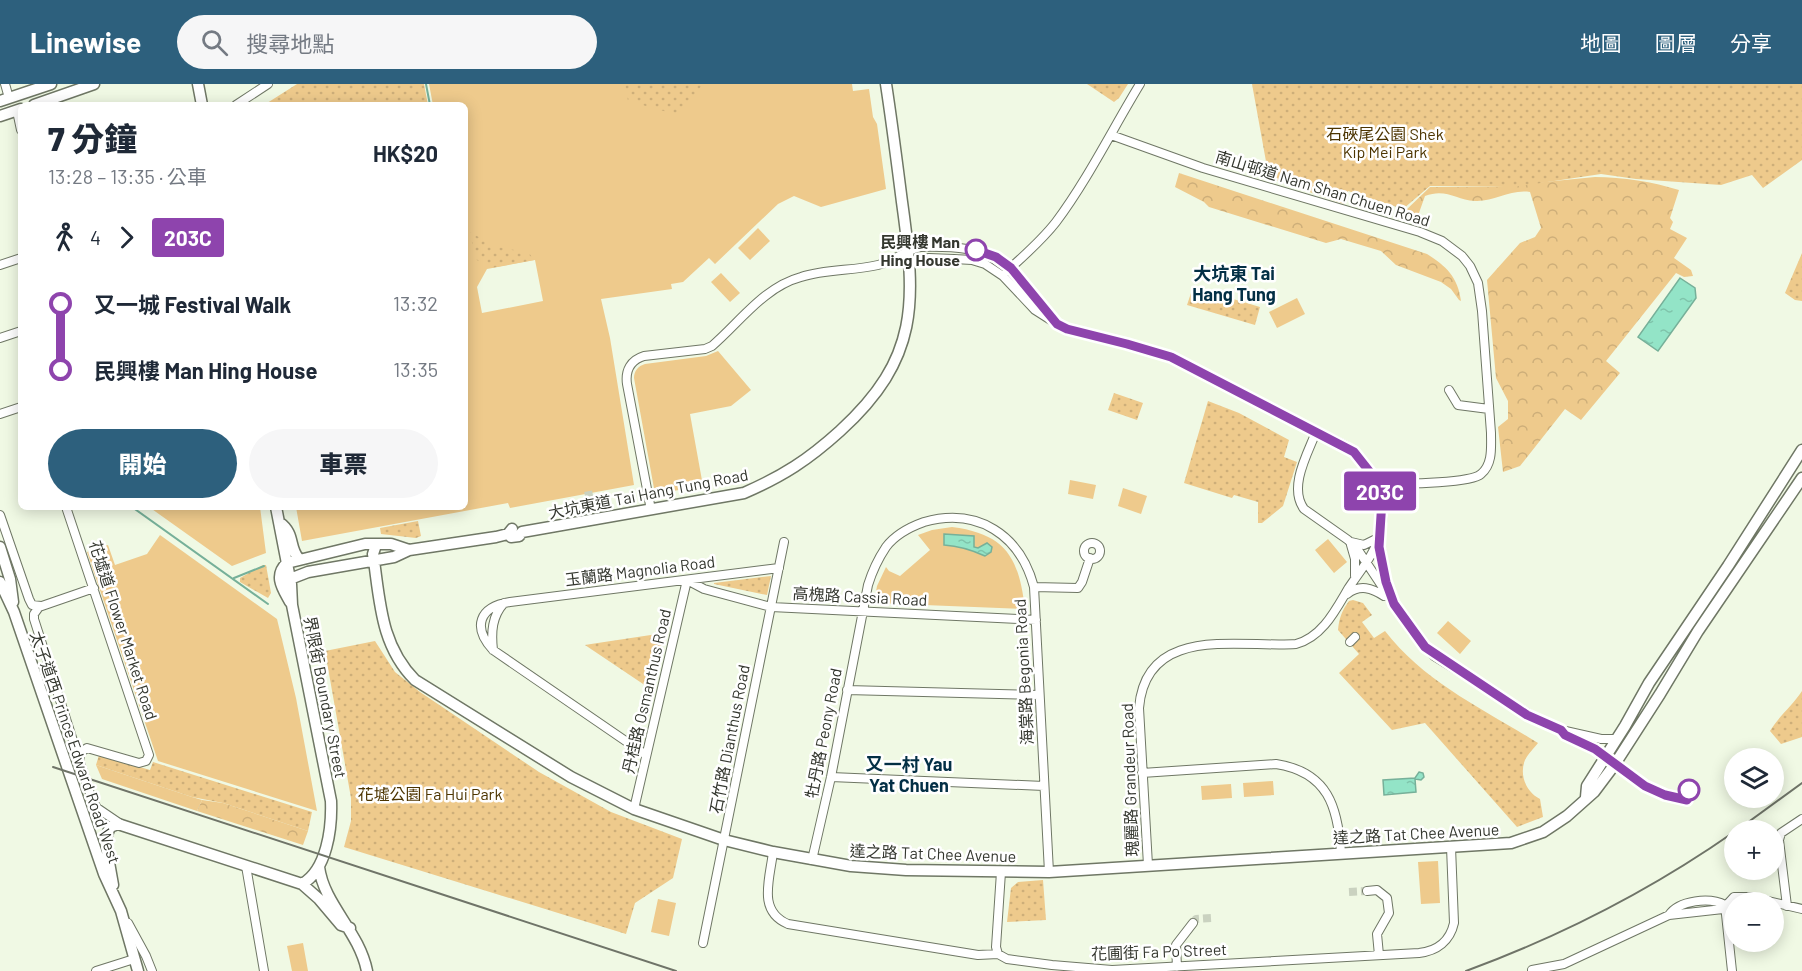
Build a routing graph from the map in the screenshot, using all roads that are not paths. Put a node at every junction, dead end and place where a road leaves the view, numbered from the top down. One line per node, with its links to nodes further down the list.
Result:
1 (4, 84): 10 (street)
2 (51, 84): 10 (main road)
3 (94, 84): 11 (main road)
4 (191, 84): 12 (main road)
5 (198, 84): 13 (main road)
6 (202, 84): 14 (main road)
7 (268, 84): 15 (street)
8 (886, 84): 19 (main road, 大坑東道 Tai Hang Tung Road)
9 (1140, 84): 18 (street)
10 (5, 99)
11 (43, 102)
12 (194, 102)
13 (203, 102)
14 (204, 102)
15 (241, 102)
16 (18, 115): 17 (main road)
17 (0, 116)
18 (1111, 135): 22 (street); 29 (street, 南山邨道 Nam Shan Chuen Road)
19 (909, 256): 22 (street); 23 (street); 39 (main road, 大坑東道 Tai Hang Tung Road); 39 (street)
20 (18, 259): 21 (street)
21 (0, 265)
22 (1011, 268): 23 (street); 24 (street)
23 (1003, 276): 24 (street)
24 (1051, 319): 31 (street)
25 (18, 332): 26 (street)
26 (0, 338)
27 (1449, 390): 29 (street)
28 (18, 408): 30 (street)
29 (1489, 408): 35 (street, 南山邨道 Nam Shan Chuen Road)
30 (0, 414)
31 (1316, 432): 33 (street); 43 (street)
32 (1802, 450): 71 (main road, 達之路 Tat Chee Avenue)
33 (1373, 476): 35 (street); 36 (street)
34 (1802, 478): 75 (main road, 達之路 Tat Chee Avenue)
35 (1392, 483): 36 (street)
36 (1382, 500): 42 (street)
37 (67, 510): 60 (street, 花墟道 Flower Market Road)
38 (277, 510): 41 (main road, 界限街 Boundary Street)
39 (651, 510): 48 (main road, 大坑東道 Tai Hang Tung Road)
40 (0, 515): 64 (street, 太子道西 Prince Edward Road West)
41 (279, 522): 50 (main road); 53 (main road, 界限街 Boundary Street)
42 (1380, 535): 43 (street); 52 (street); 62 (street)
43 (1349, 541): 52 (street); 56 (street)
44 (784, 542): 54 (street, 石竹路 Dianthus Road)
45 (376, 545): 47 (main road, 大坑東道 Tai Hang Tung Road); 48 (main road, 大坑東道 Tai Hang Tung Road); 51 (main road, 達之路 Tat Chee Avenue)
46 (0, 547): 57 (main road, 太子道西 Prince Edward Road West)
47 (344, 550): 50 (main road, 大坑東道 Tai Hang Tung Road); 51 (main road)
48 (409, 550): 51 (main road, 大坑東道 Tai Hang Tung Road)
49 (1089, 558): 59 (street)
50 (299, 559): 53 (main road, 大坑東道 Tai Hang Tung Road)
51 (374, 561): 55 (main road, 大坑東道 Tai Hang Tung Road); 80 (main road, 達之路 Tat Chee Avenue)
52 (1366, 562): 56 (street, 瑰麗路 Grandeur Road); 62 (street)
53 (286, 563): 55 (main road, 界限街 Boundary Street); 63 (main road, 界限街 Boundary Street)
54 (779, 568): 58 (street, 玉蘭路 Magnolia Road); 65 (street, 石竹路 Dianthus Road)
55 (290, 579): 63 (main road, 界限街 Boundary Street)
56 (1355, 579): 61 (street, 瑰麗路 Grandeur Road)
57 (5, 580): 95 (main road, 太子道西 Prince Edward Road West)
58 (687, 580): 65 (street, 高槐路 Cassia Road); 72 (street, 丹桂路 Osmanthus Road); 72 (street, 玉蘭路 Magnolia Road)
59 (1034, 587): 66 (street, 海棠路 Begonia Road); 67 (street, 海棠路 Begonia Road)
60 (94, 588): 64 (street); 74 (street, 花墟道 Flower Market Road)
61 (1345, 596): 62 (street); 76 (street, 瑰麗路 Grandeur Road)
62 (1394, 604): 70 (street)
63 (292, 605): 90 (main road, 界限街 Boundary Street)
64 (42, 606): 74 (street, 太子道西 Prince Edward Road West)
65 (771, 607): 66 (street, 高槐路 Cassia Road); 83 (street, 石竹路 Dianthus Road)
66 (863, 612): 67 (street, 高槐路 Cassia Road); 68 (street, 牡丹路 Peony Road)
67 (1036, 620): 69 (street, 海棠路 Begonia Road)
68 (847, 690): 69 (street); 77 (street, 牡丹路 Peony Road)
69 (1039, 695): 78 (street, 海棠路 Begonia Road)
70 (1561, 730): 71 (street); 73 (street)
71 (1616, 739): 73 (main road, 達之路 Tat Chee Avenue)
72 (646, 755): 80 (street, 丹桂路 Osmanthus Road)
73 (1605, 756): 75 (street); 79 (main road, 達之路 Tat Chee Avenue)
74 (79, 760): 82 (street, 太子道西 Prince Edward Road West)
75 (1615, 764): 79 (main road, 達之路 Tat Chee Avenue)
76 (1143, 773): 86 (street); 89 (street, 瑰麗路 Grandeur Road)
77 (831, 777): 78 (street); 87 (street, 牡丹路 Peony Road)
78 (1044, 786): 92 (street, 海棠路 Begonia Road)
79 (1586, 797): 84 (main road, 達之路 Tat Chee Avenue)
80 (634, 809): 83 (main road, 達之路 Tat Chee Avenue)
81 (1802, 819): 98 (street)
82 (122, 825): 88 (main road); 95 (main road, 太子道西 Prince Edward Road West)
83 (724, 840): 85 (main road, 達之路 Tat Chee Avenue); 103 (street, 石竹路 Dianthus Road)
84 (1451, 847): 86 (main road, 達之路 Tat Chee Avenue); 106 (street, 花圃街 Fa Po Street)
85 (773, 852): 87 (main road, 達之路 Tat Chee Avenue); 105 (street, 花圃街 Fa Po Street)
86 (1341, 853): 89 (main road, 達之路 Tat Chee Avenue)
87 (812, 860): 91 (main road, 達之路 Tat Chee Avenue)
88 (246, 866): 93 (main road); 113 (street)
89 (1148, 866): 92 (main road, 達之路 Tat Chee Avenue)
90 (320, 867): 93 (main road); 102 (main road)
91 (1001, 872): 92 (main road, 達之路 Tat Chee Avenue); 105 (street)
92 (1049, 872)
93 (302, 884): 102 (main road)
94 (1367, 891): 106 (street)
95 (115, 894): 100 (main road, 太子道西 Prince Edward Road West)
96 (1784, 905): 98 (street)
97 (1724, 906): 109 (street)
98 (1787, 906): 99 (street)
99 (1802, 909)
100 (121, 910): 107 (main road, 太子道西 Prince Edward Road West); 112 (street, 太子道西 Prince Edward Road West)
101 (1193, 923): 108 (street)
102 (350, 928): 114 (main road)
103 (703, 943)
104 (1730, 952): 116 (street)
105 (998, 954): 108 (street, 花圃街 Fa Po Street)
106 (1379, 955): 108 (street, 花圃街 Fa Po Street)
107 (134, 959): 110 (street); 111 (main road, 太子道西 Prince Edward Road West)
108 (1177, 966)
109 (1561, 968): 115 (street)
110 (96, 971)
111 (138, 971)
112 (152, 971)
113 (264, 971)
114 (367, 971)
115 (1530, 971)
116 (1732, 971)

